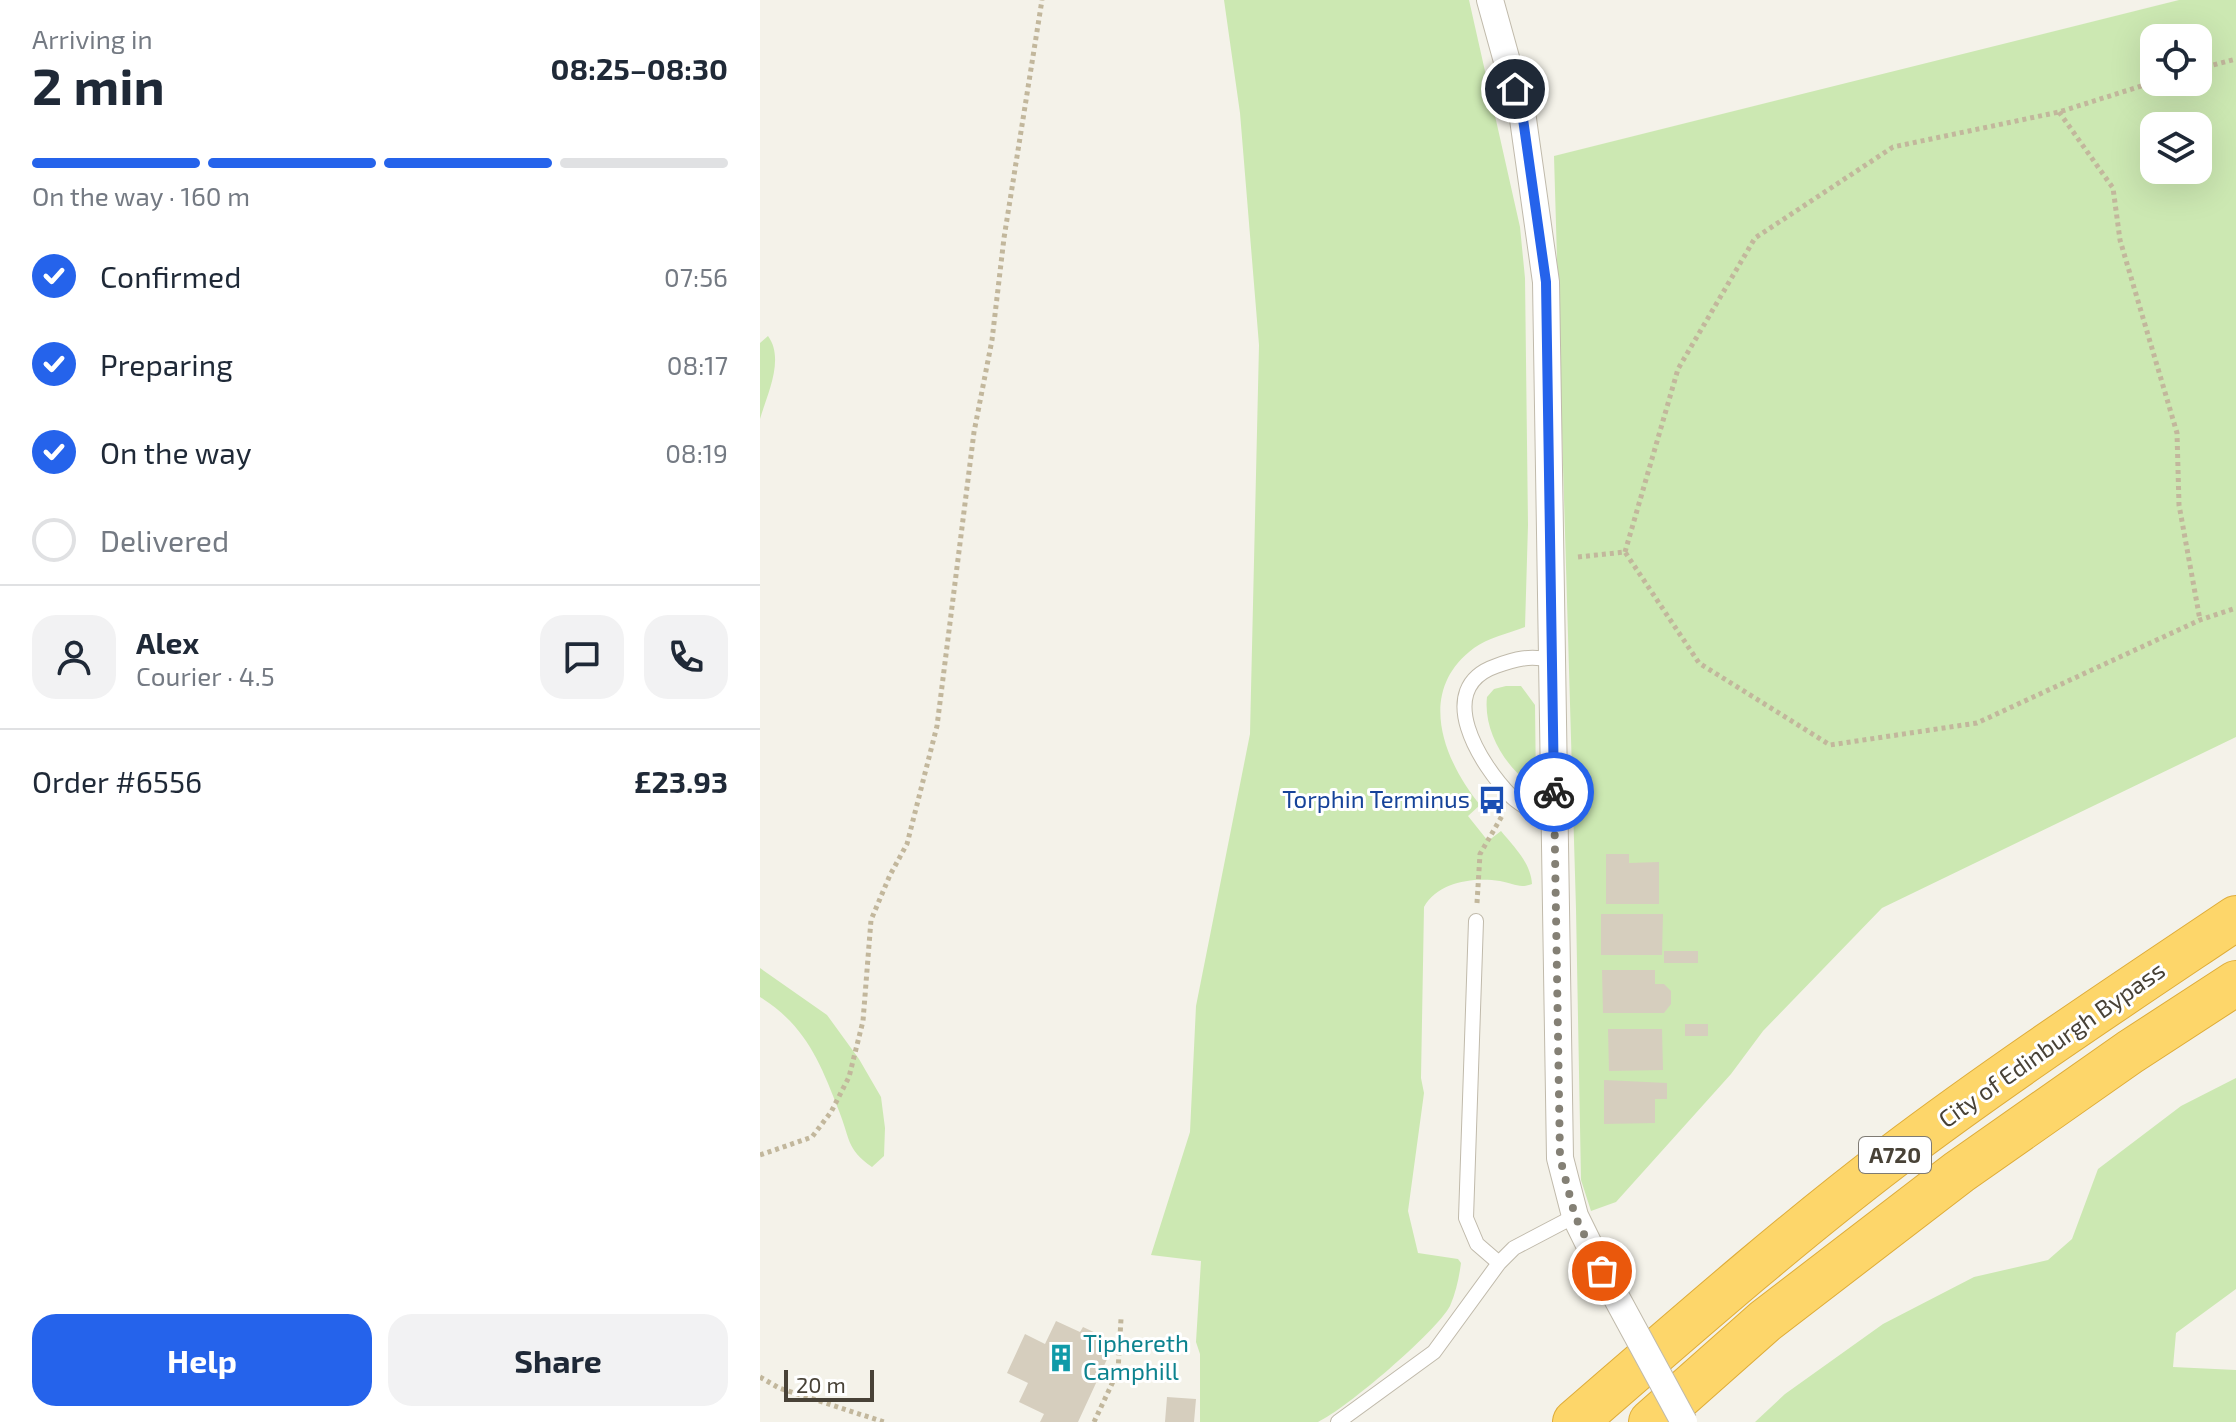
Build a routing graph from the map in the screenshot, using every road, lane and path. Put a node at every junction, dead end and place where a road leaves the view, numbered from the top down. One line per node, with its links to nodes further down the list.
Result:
1 (1042, 0): 17 (path)
2 (1490, 0): 8 (street)
3 (2236, 59): 4 (path)
4 (2212, 65)
5 (2140, 86): 6 (path)
6 (2059, 112): 7 (path); 10 (path)
7 (1625, 552): 8 (path); 10 (path)
8 (1551, 560): 11 (street)
9 (2236, 608): 10 (path)
10 (2200, 620)
11 (1550, 660): 12 (lane); 13 (street)
12 (1513, 798): 13 (lane); 15 (path)
13 (1554, 823): 18 (street)
14 (2236, 918): 25 (highway, City of Edinburgh Bypass / A720)
15 (1476, 921): 19 (lane)
16 (2236, 983): 26 (highway, City of Edinburgh Bypass / A720)
17 (760, 1155)
18 (1575, 1216): 19 (lane); 27 (street, bridge)
19 (1499, 1263): 24 (lane)
20 (1121, 1319): 23 (path)
21 (760, 1377): 22 (path)
22 (884, 1422)
23 (1094, 1422)
24 (1338, 1422)
25 (1575, 1422)
26 (1651, 1422)
27 (1684, 1422)

